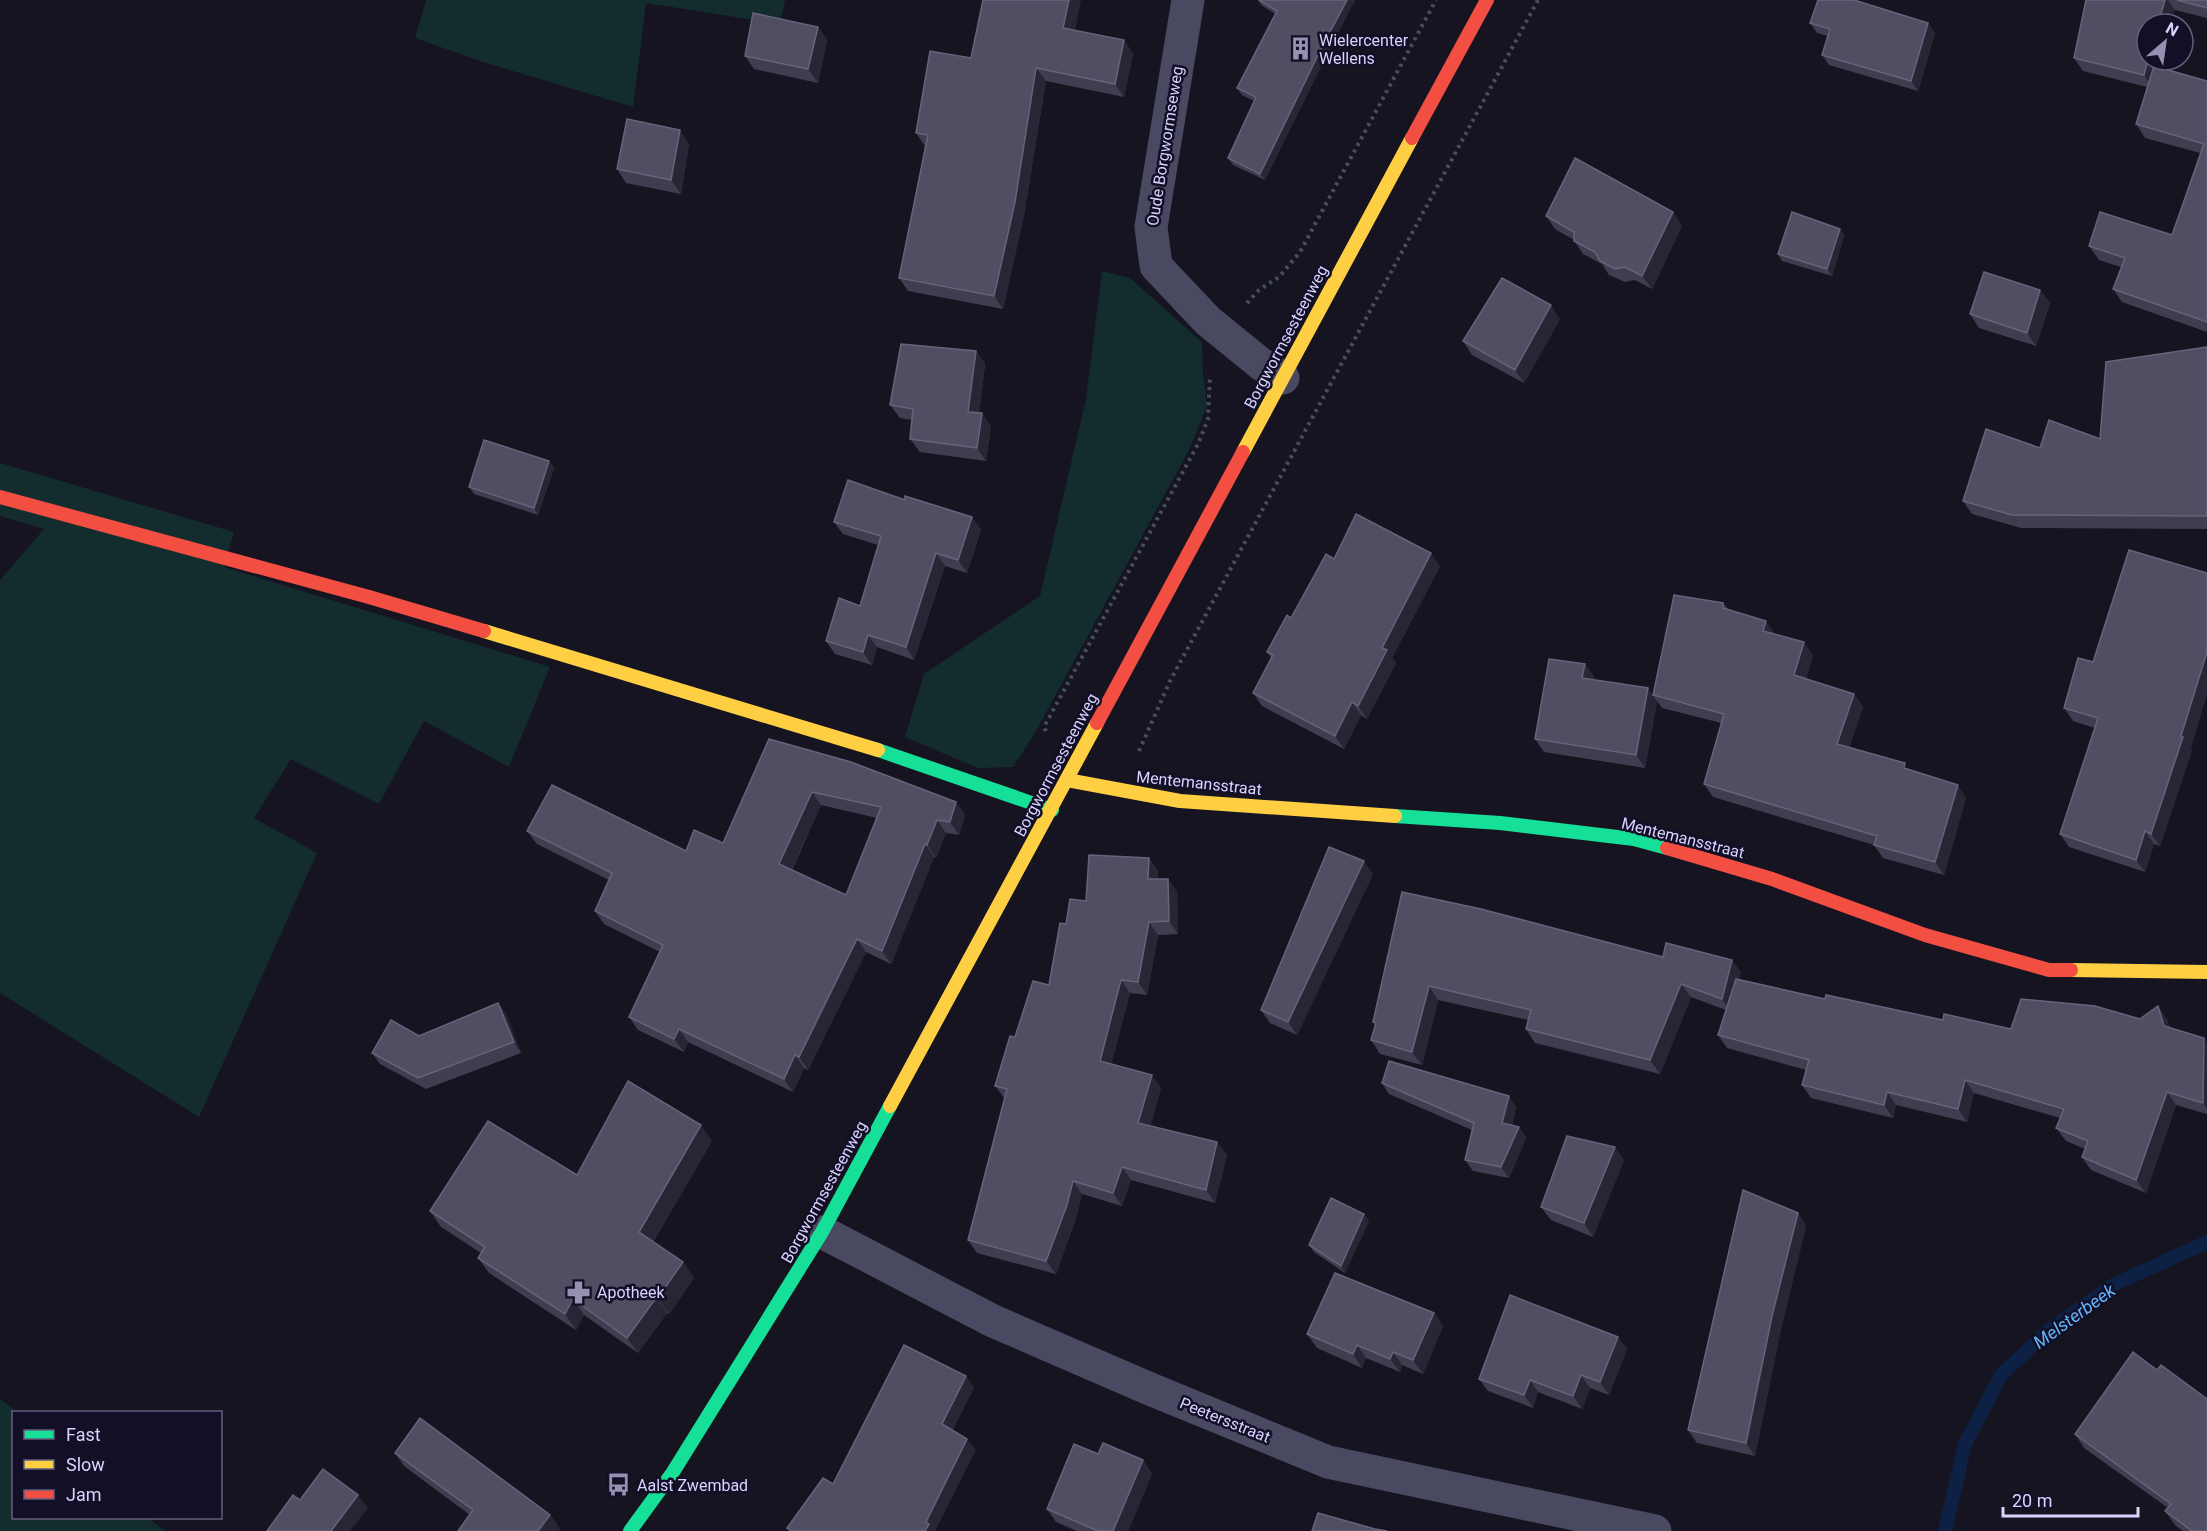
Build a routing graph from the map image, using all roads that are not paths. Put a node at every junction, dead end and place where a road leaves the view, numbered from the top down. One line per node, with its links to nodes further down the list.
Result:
1 (1188, 0): 3 (street, Oude Borgwormseweg)
2 (1487, 0): 3 (street, Borgwormsesteenweg)
3 (1283, 378): 5 (street, Borgwormsesteenweg)
4 (0, 497): 6 (street)
5 (1067, 780): 6 (street, Borgwormsesteenweg); 7 (street, Mentemansstraat)
6 (1052, 810): 8 (street, Borgwormsesteenweg)
7 (2207, 972)
8 (822, 1232): 9 (street, Borgwormsesteenweg); 10 (street, Peetersstraat)
9 (630, 1531)
10 (1654, 1531)

